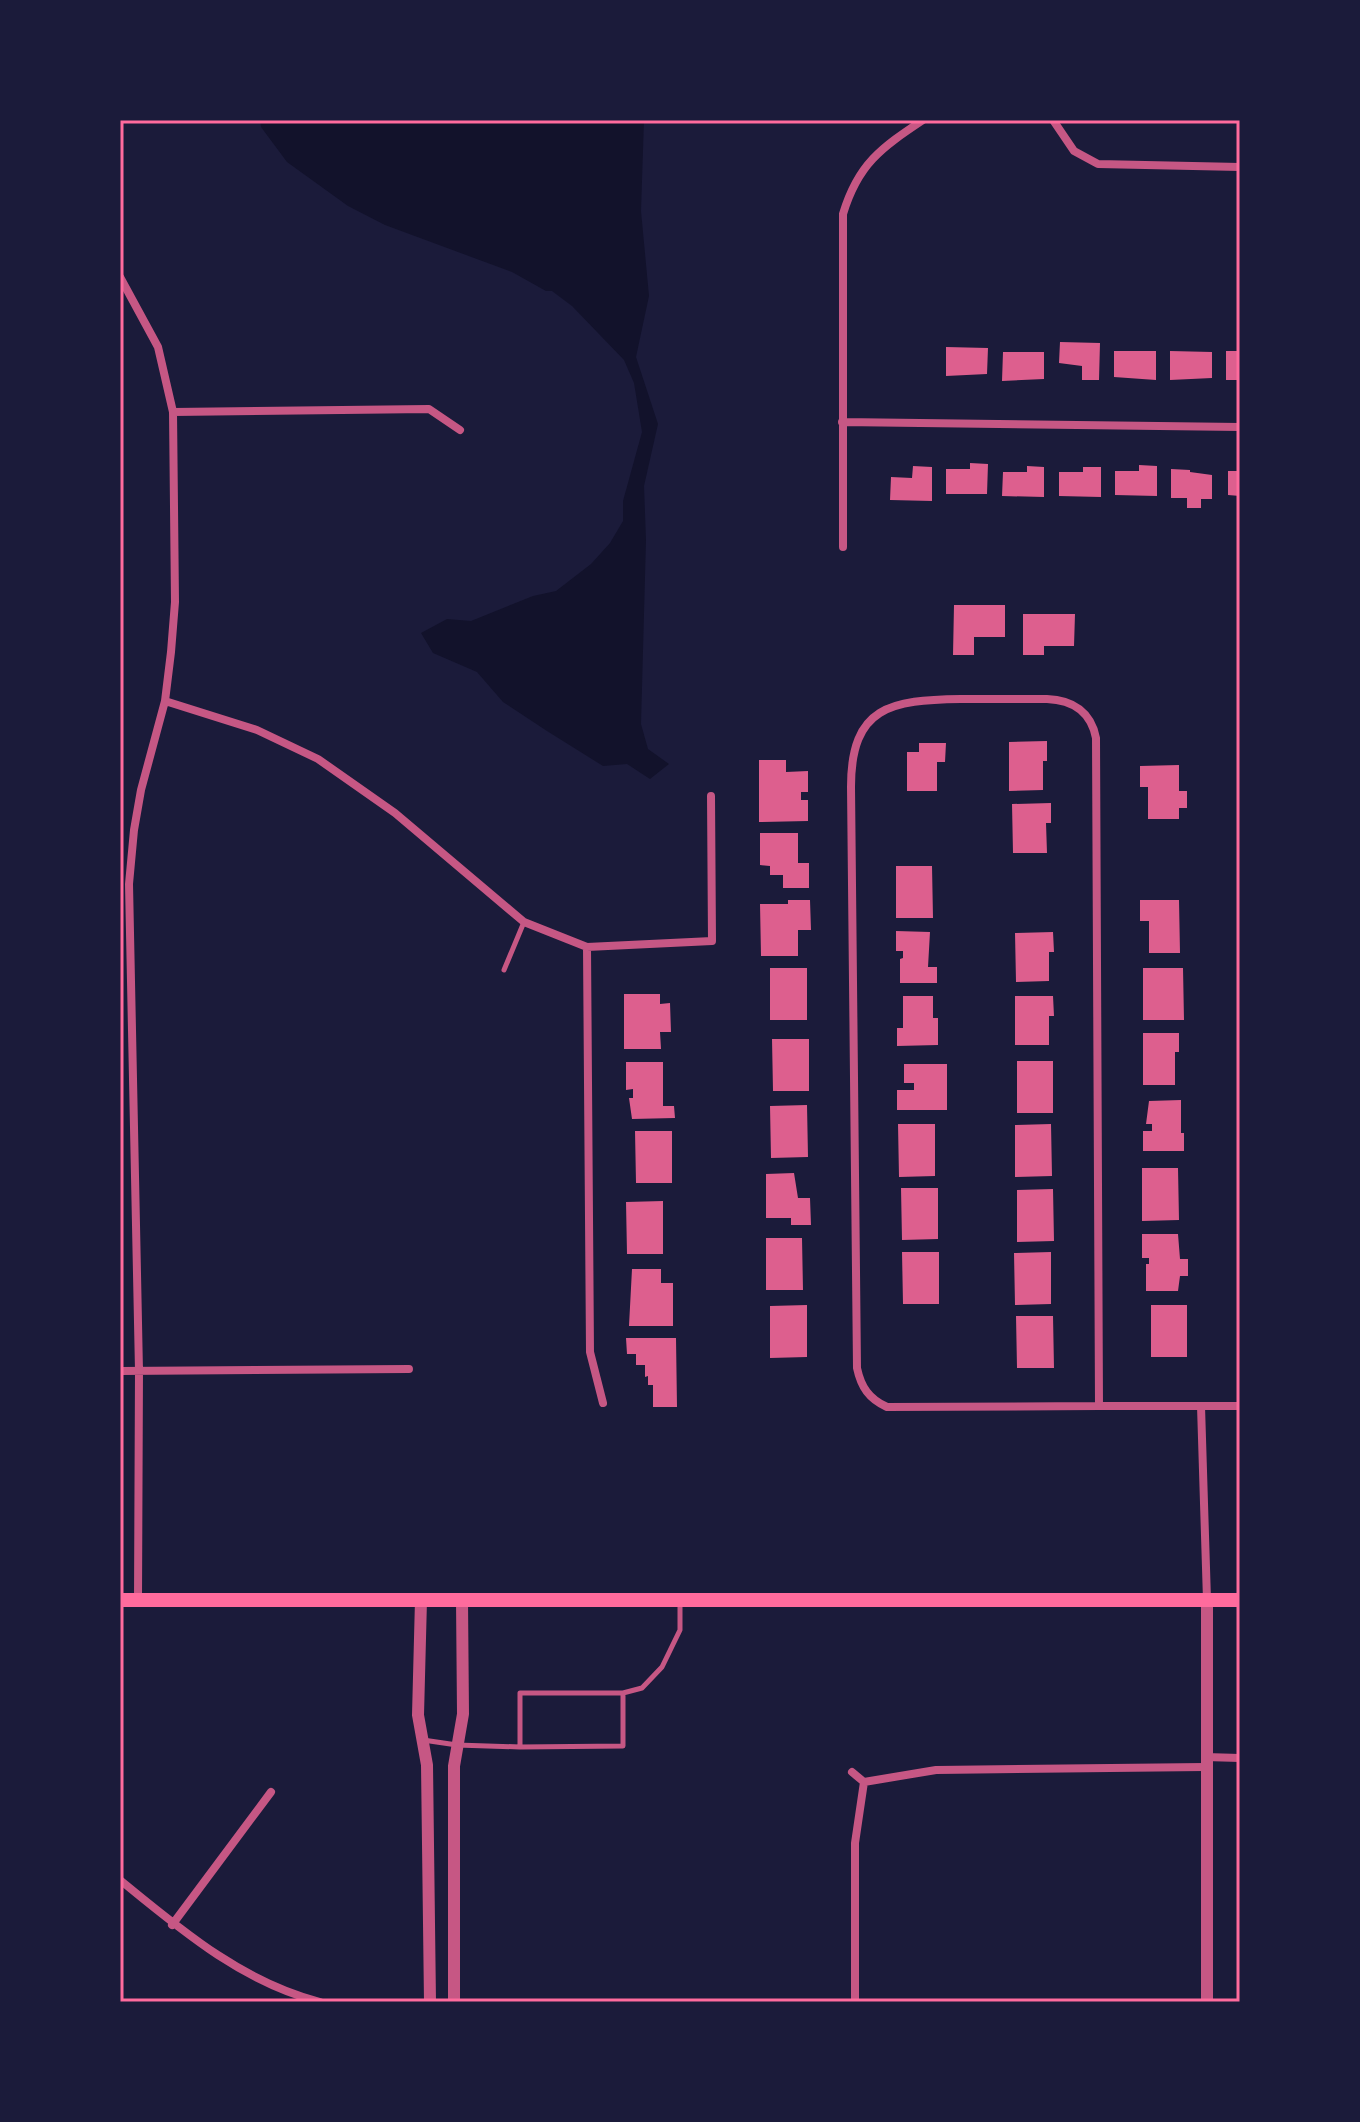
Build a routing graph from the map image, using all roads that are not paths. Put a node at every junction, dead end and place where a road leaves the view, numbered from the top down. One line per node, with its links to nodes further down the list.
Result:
1 (923, 120): 8 (street)
2 (1053, 120): 3 (street)
3 (1240, 167)
4 (120, 277): 5 (street)
5 (130, 291): 6 (street); 7 (street)
6 (120, 297)
7 (173, 412): 10 (street); 12 (street)
8 (842, 422): 9 (street); 11 (street)
9 (1240, 427)
10 (460, 430)
11 (843, 547)
12 (165, 701): 14 (street); 17 (street)
13 (711, 796): 15 (street)
14 (524, 922): 15 (street); 16 (lane)
15 (587, 947): 21 (street)
16 (504, 970)
17 (125, 990): 20 (street)
18 (409, 1369): 20 (street)
19 (120, 1371): 20 (street)
20 (139, 1371): 26 (street)
21 (603, 1403)
22 (1099, 1406): 22 (street); 23 (street)
23 (1201, 1406): 24 (street); 30 (street)
24 (1240, 1406)
25 (120, 1600): 26 (main road)
26 (138, 1600): 27 (main road)
27 (421, 1600): 28 (main road); 33 (street)
28 (462, 1600): 29 (main road); 34 (street)
29 (680, 1600): 30 (main road); 32 (lane)
30 (1207, 1600): 31 (main road); 37 (street)
31 (1240, 1600)
32 (623, 1693): 35 (lane); 35 (lane)
33 (423, 1740): 34 (lane); 44 (street)
34 (457, 1745): 35 (lane); 45 (street)
35 (520, 1747)
36 (1240, 1758): 37 (street)
37 (1205, 1762): 39 (street); 47 (street)
38 (852, 1772): 39 (street)
39 (864, 1782): 46 (street)
40 (271, 1792): 42 (street)
41 (120, 1880): 42 (street)
42 (172, 1925): 43 (street)
43 (320, 2002)
44 (430, 2002)
45 (454, 2002)
46 (855, 2002)
47 (1207, 2002)

